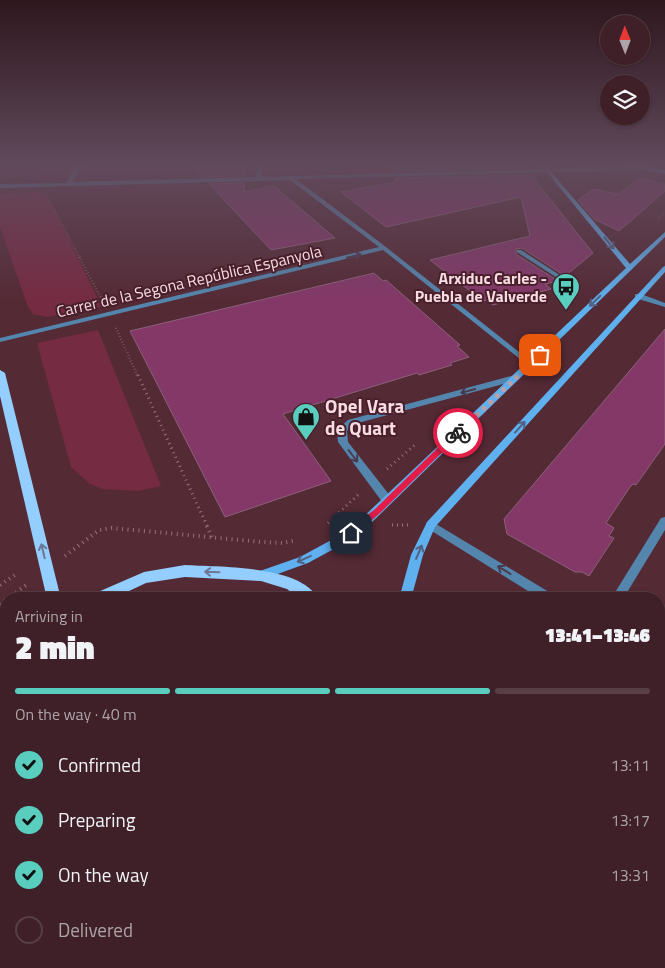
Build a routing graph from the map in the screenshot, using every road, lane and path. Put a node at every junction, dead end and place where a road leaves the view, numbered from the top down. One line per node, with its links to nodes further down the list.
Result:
1 (55, 211): 12 (path)
2 (335, 211): 5 (street)
3 (583, 211): 7 (main road, one-way to 7)
4 (665, 234): 7 (main road)
5 (384, 248): 12 (street, Carrer de la Segona República Espanyola, one-way to 5); 14 (street)
6 (520, 251): 9 (street)
7 (630, 268): 14 (main road, one-way to 14)
8 (665, 268): 10 (main road)
9 (572, 285)
10 (638, 296): 11 (street); 21 (main road, one-way to 10)
11 (665, 305)
12 (110, 314): 13 (street, Carrer de la Segona República Espanyola); 23 (path)
13 (0, 340)
14 (530, 365): 16 (main road)
15 (0, 373): 30 (main road, one-way to 15)
16 (515, 378): 18 (main road); 18 (street, one-way to 18)
17 (361, 492): 20 (path)
18 (387, 500): 26 (main road, one-way to 26)
19 (665, 521): 35 (street)
20 (326, 524)
21 (431, 525): 33 (main road, one-way to 21); 34 (street, one-way to 21)
22 (99, 530): 23 (path)
23 (212, 537): 24 (path)
24 (303, 539)
25 (18, 573): 27 (path)
26 (260, 575): 31 (main road, one-way to 31); 32 (main road)
27 (0, 585)
28 (20, 590): 29 (path)
29 (17, 592)
30 (52, 592)
31 (112, 592)
32 (302, 592)
33 (407, 592)
34 (540, 592)
35 (621, 592)

